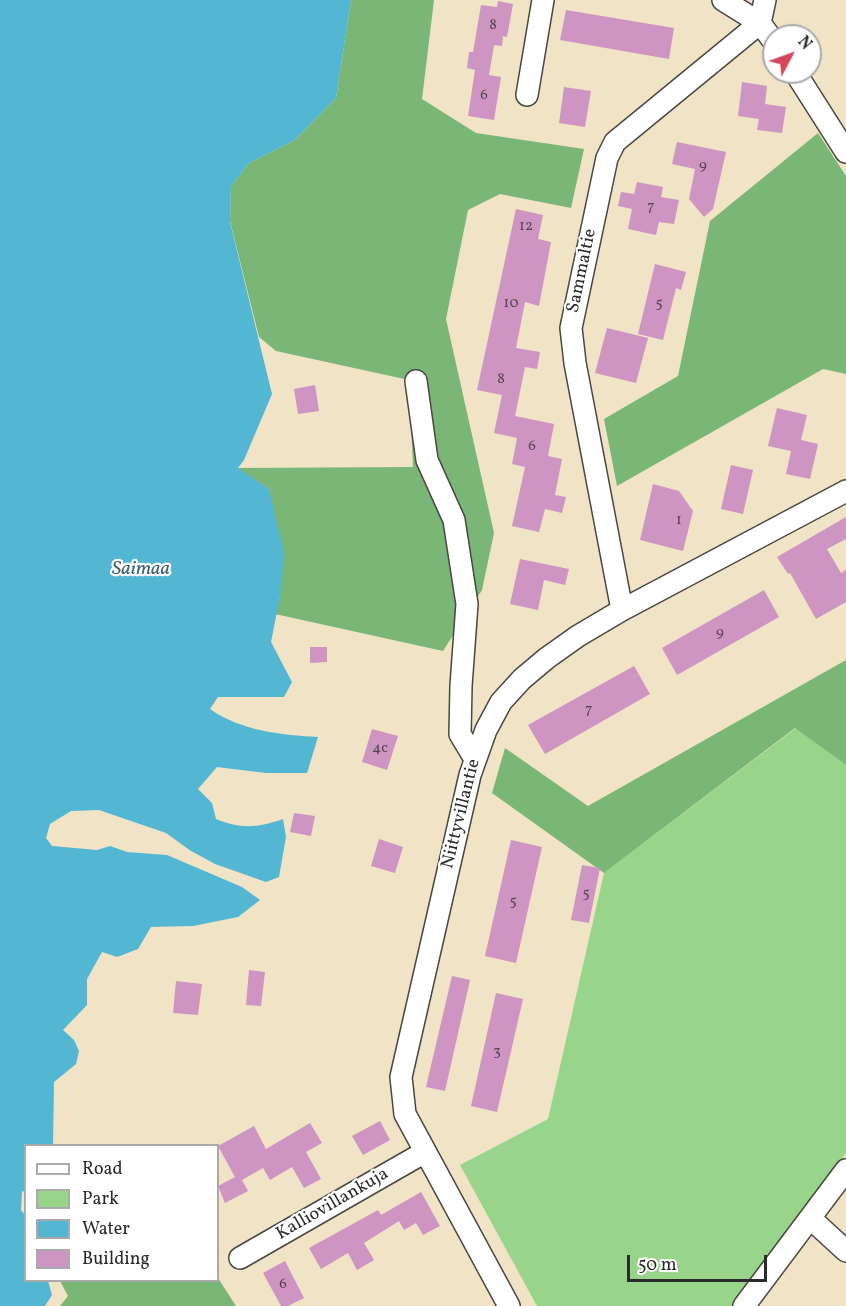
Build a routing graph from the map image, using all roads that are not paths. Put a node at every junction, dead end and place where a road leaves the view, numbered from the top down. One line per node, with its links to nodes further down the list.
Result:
1 (543, 0): 7 (street)
2 (723, 0): 4 (street)
3 (765, 0): 4 (street)
4 (760, 23): 5 (street); 11 (street, Sammaltie)
5 (762, 26)
6 (803, 84): 8 (street)
7 (527, 95)
8 (846, 152)
9 (416, 381): 12 (street)
10 (846, 491): 11 (street, Niittyvillantie)
11 (622, 610): 12 (street, Niittyvillantie)
12 (475, 759): 13 (street, Niittyvillantie)
13 (425, 1152): 17 (street, Kalliovillankuja); 18 (street, Niittyvillantie)
14 (846, 1170): 15 (street)
15 (810, 1218): 16 (street); 19 (street)
16 (846, 1251)
17 (240, 1258)
18 (509, 1306)
19 (744, 1306)

